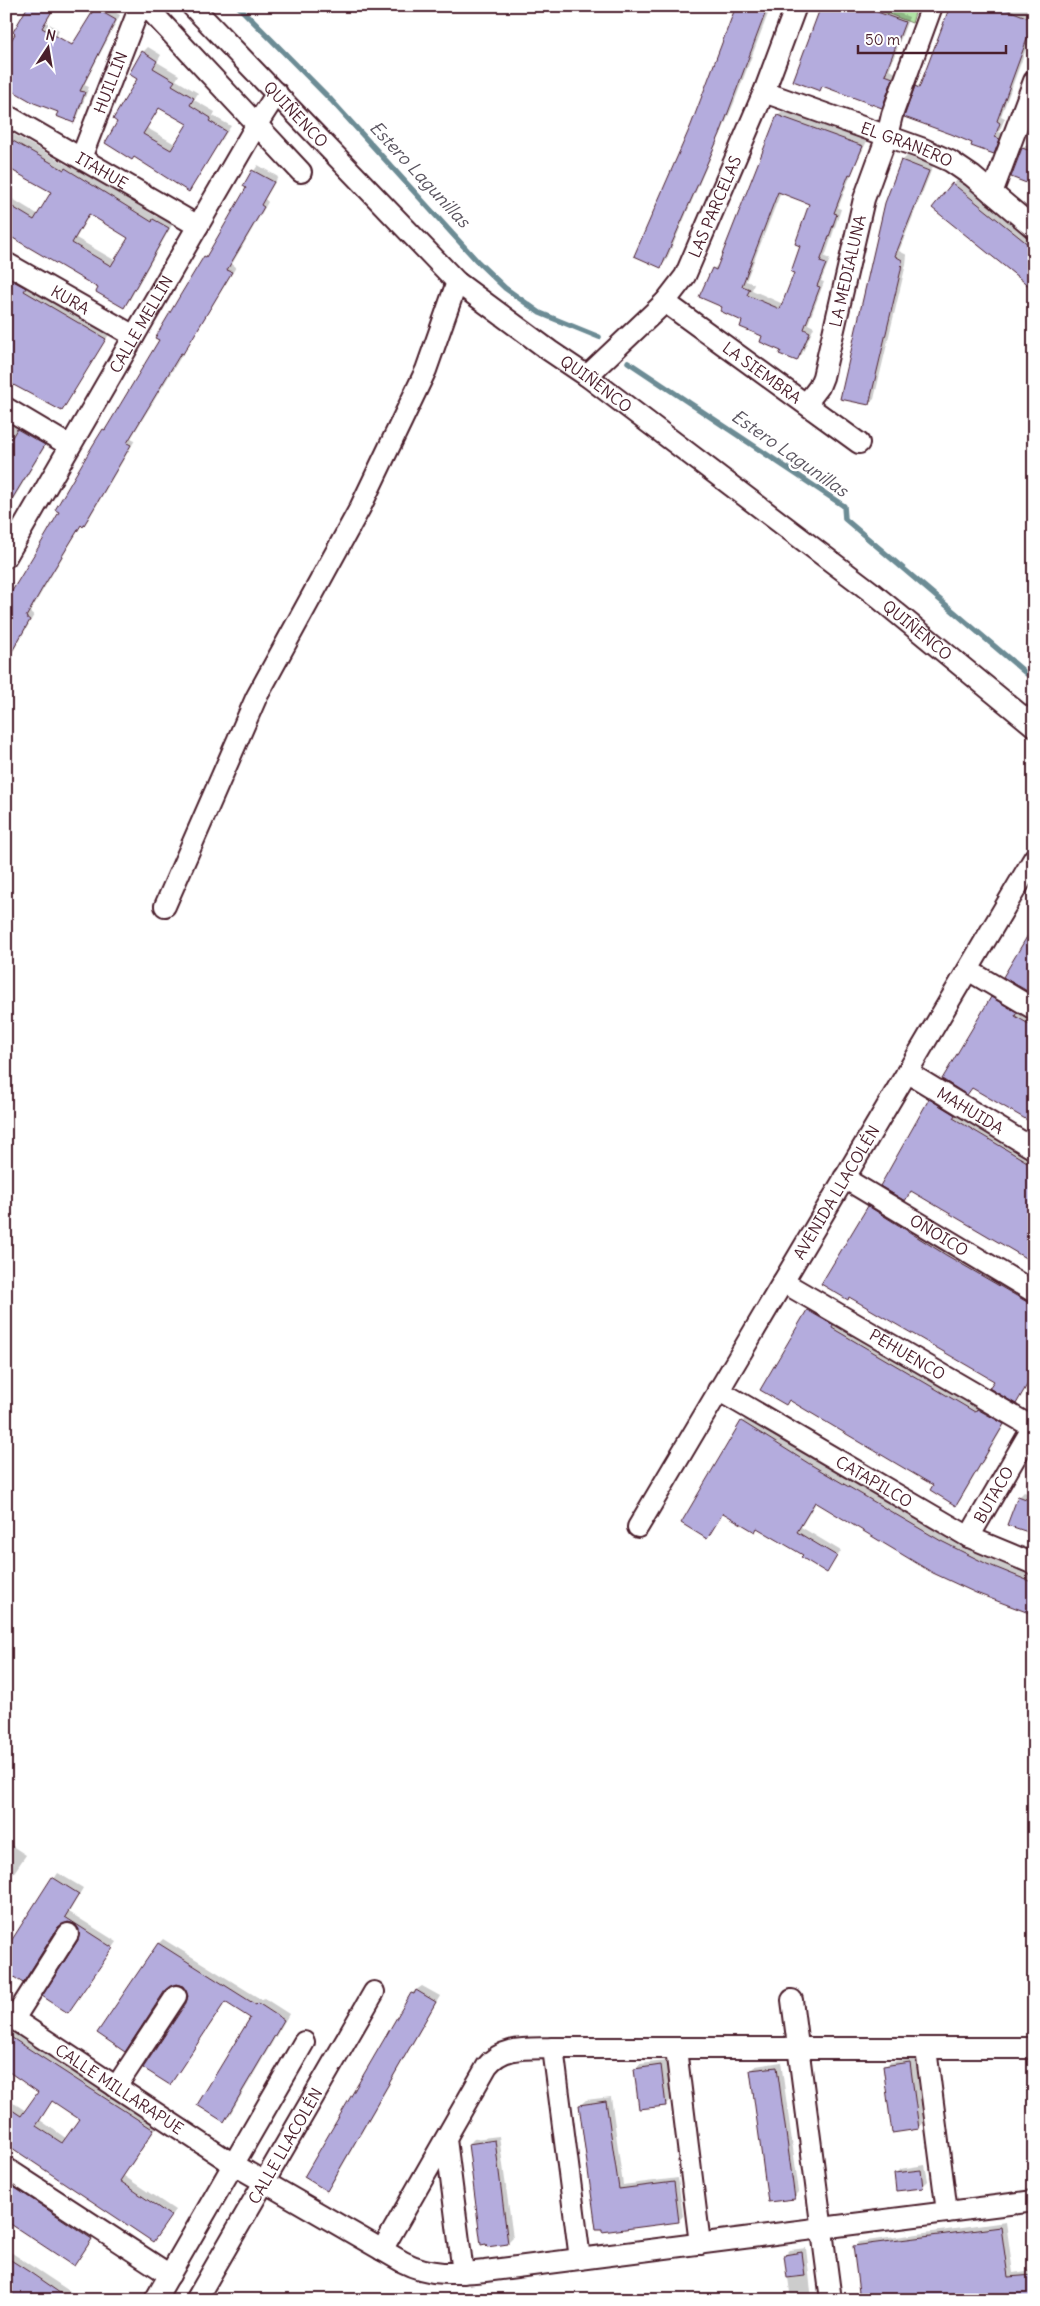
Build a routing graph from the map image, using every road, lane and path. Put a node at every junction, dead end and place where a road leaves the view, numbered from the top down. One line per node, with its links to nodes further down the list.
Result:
1 (140, 6): 12 (street, HUILLÍN)
2 (146, 6): 10 (street)
3 (192, 6): 8 (street, QUIÑENCO)
4 (796, 6): 7 (street, LAS PARCELAS)
5 (932, 6): 11 (street, LA MEDIALUNA)
6 (1034, 81): 14 (street)
7 (764, 92): 11 (street, EL GRANERO); 19 (street, LAS PARCELAS)
8 (277, 93): 10 (street, CALLE MELLÍN); 18 (street, QUIÑENCO)
9 (6, 115): 12 (street, ITAHUE)
10 (257, 124): 13 (street); 15 (street, CALLE MELLÍN)
11 (888, 136): 14 (street, EL GRANERO); 22 (street, LA MEDIALUNA)
12 (81, 158): 15 (street, ITAHUE)
13 (301, 172)
14 (992, 193): 16 (street, EL GRANERO)
15 (198, 226): 20 (street, CALLE MELLÍN)
16 (1034, 228)
17 (6, 263): 20 (street, KURA)
18 (458, 282): 21 (street, QUIÑENCO); 29 (street)
19 (665, 302): 21 (street, LAS PARCELAS); 22 (street, LA SIEMBRA)
20 (134, 336): 25 (street, CALLE MELLÍN)
21 (587, 376): 27 (street, QUIÑENCO)
22 (806, 404): 24 (street, LA SIEMBRA)
23 (6, 408): 25 (street)
24 (859, 443)
25 (70, 446): 26 (street, CALLE MELLÍN)
26 (7, 554)
27 (1034, 726)
28 (1034, 858): 30 (street, AVENIDA LLACOLÉN)
29 (165, 906)
30 (968, 970): 31 (street); 32 (street, AVENIDA LLACOLÉN)
31 (1034, 1009)
32 (907, 1072): 33 (street, MAHUIDA); 34 (street, AVENIDA LLACOLÉN)
33 (1034, 1149)
34 (844, 1178): 35 (street, AVENIDA LLACOLÉN); 36 (street, OÑOICO)
35 (783, 1282): 37 (street, AVENIDA LLACOLÉN); 38 (street, PEHUENCO)
36 (1034, 1292)
37 (718, 1390): 39 (street, AVENIDA LLACOLÉN); 40 (street, CATAPILCO)
38 (1033, 1427): 40 (street, BUTACO)
39 (638, 1528)
40 (969, 1538): 41 (street, CATAPILCO)
41 (1034, 1564)
42 (68, 1934): 46 (street)
43 (374, 1992): 57 (street, CALLE LLACOLÉN)
44 (176, 1996): 53 (street)
45 (792, 2000): 51 (street)
46 (10, 2016): 53 (street, CALLE MILLARAPUE)
47 (304, 2042): 55 (street)
48 (553, 2048): 50 (street); 54 (street); 63 (street)
49 (1034, 2048): 52 (street)
50 (676, 2049): 51 (street); 61 (street)
51 (798, 2049): 52 (street); 60 (street)
52 (926, 2049): 59 (street)
53 (116, 2086): 55 (street, CALLE MILLARAPUE)
54 (446, 2139): 62 (street); 64 (street)
55 (233, 2164): 57 (street, CALLE MILLARAPUE); 65 (street)
56 (6, 2168): 65 (street)
57 (264, 2182): 62 (street, CALLE MILLARAPUE); 67 (street, CALLE LLACOLÉN)
58 (1034, 2201): 59 (street, CALLE MILLARAPUE)
59 (947, 2212): 60 (street, CALLE MILLARAPUE)
60 (821, 2228): 61 (street, CALLE MILLARAPUE); 68 (street)
61 (700, 2244): 63 (street, CALLE MILLARAPUE)
62 (382, 2250): 64 (street, CALLE MILLARAPUE)
63 (580, 2259): 64 (street, CALLE MILLARAPUE)
64 (463, 2273)
65 (170, 2275): 66 (street)
66 (155, 2300)
67 (196, 2300)
68 (831, 2300)

